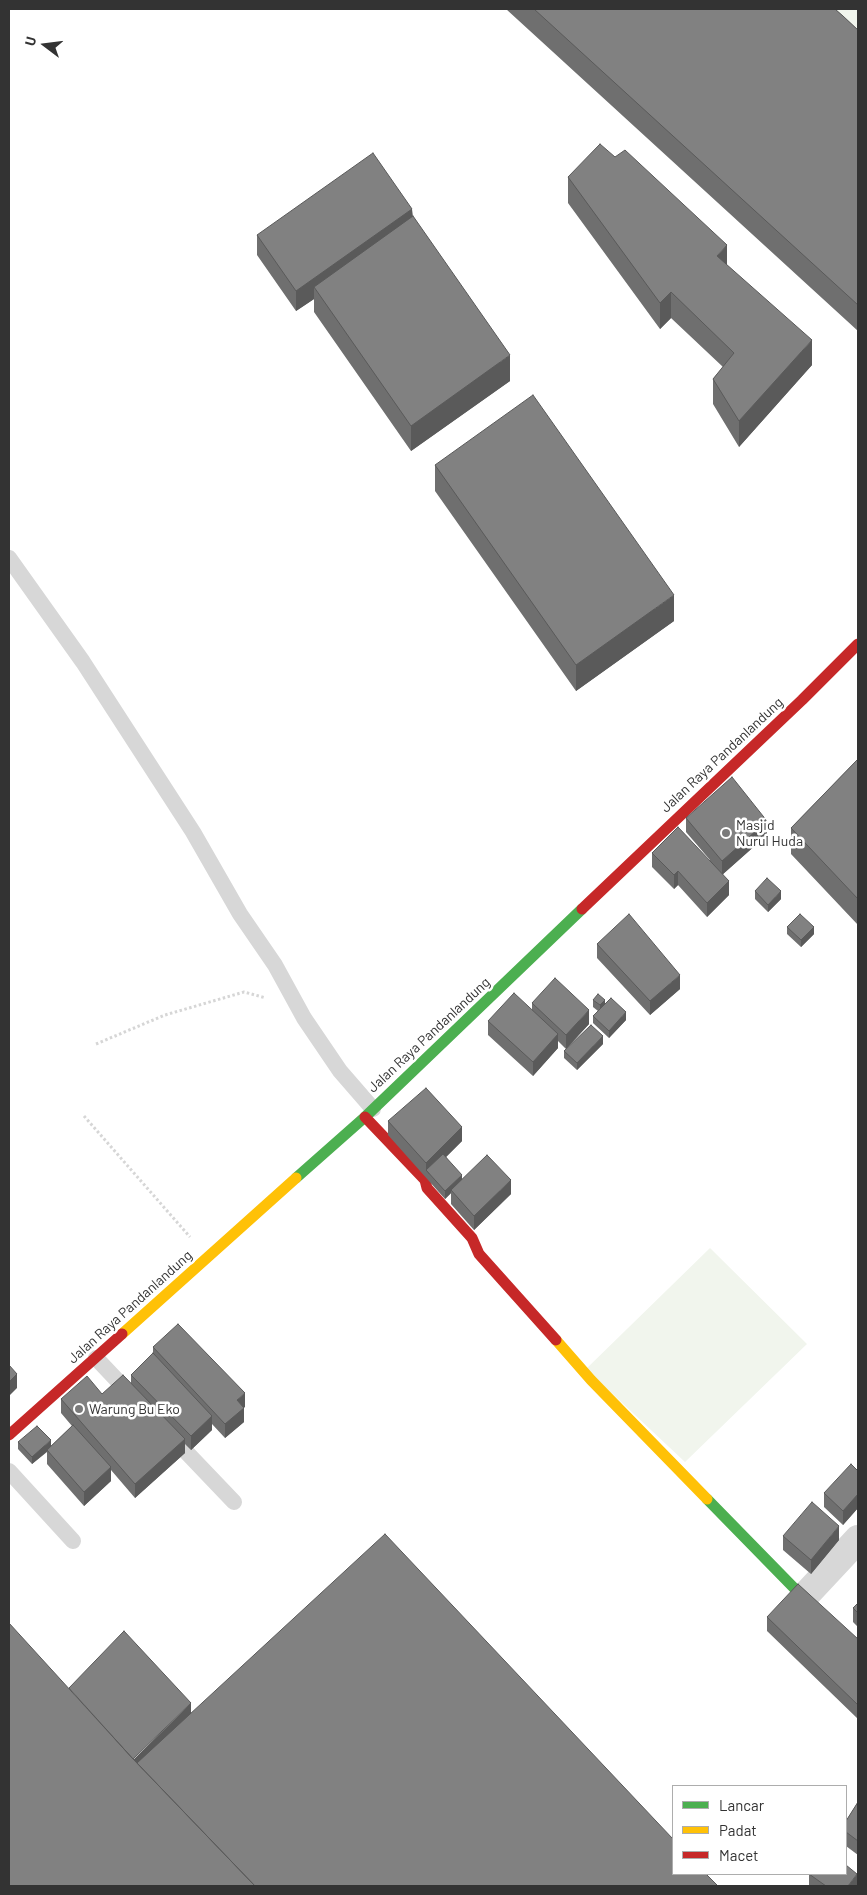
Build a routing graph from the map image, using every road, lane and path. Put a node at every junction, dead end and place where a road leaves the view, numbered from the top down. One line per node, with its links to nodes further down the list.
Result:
1 (9, 558): 3 (lane)
2 (858, 644): 5 (street, Jalan Raya Pandanlandung)
3 (304, 1018): 4 (path); 5 (lane)
4 (96, 1044)
5 (369, 1113): 7 (street, Jalan Raya Pandanlandung); 16 (street)
6 (84, 1116): 7 (path)
7 (208, 1258): 8 (street, Jalan Raya Pandanlandung)
8 (96, 1358): 9 (lane); 11 (street, Jalan Raya Pandanlandung)
9 (144, 1408)
10 (158, 1422): 13 (lane)
11 (9, 1434)
12 (9, 1471): 15 (lane)
13 (234, 1502)
14 (858, 1539): 16 (street)
15 (73, 1540)
16 (804, 1597): 17 (street)
17 (858, 1648)

